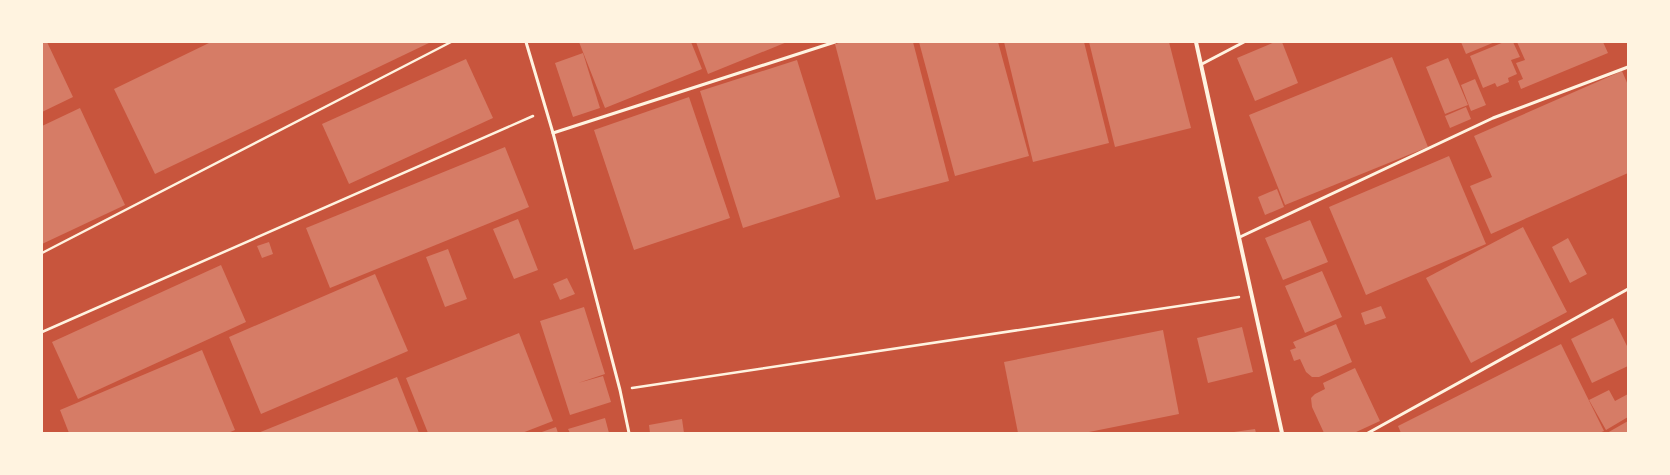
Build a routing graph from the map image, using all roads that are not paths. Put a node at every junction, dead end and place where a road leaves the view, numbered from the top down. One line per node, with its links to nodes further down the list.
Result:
1 (526, 42): 7 (lane)
2 (836, 42): 7 (lane)
3 (1196, 42): 5 (street)
4 (1244, 42): 5 (lane)
5 (1202, 64): 8 (street)
6 (1628, 67): 8 (lane)
7 (553, 133): 10 (lane)
8 (1240, 236): 11 (street)
9 (1628, 289): 12 (lane)
10 (629, 433)
11 (1282, 433)
12 (1368, 433)

